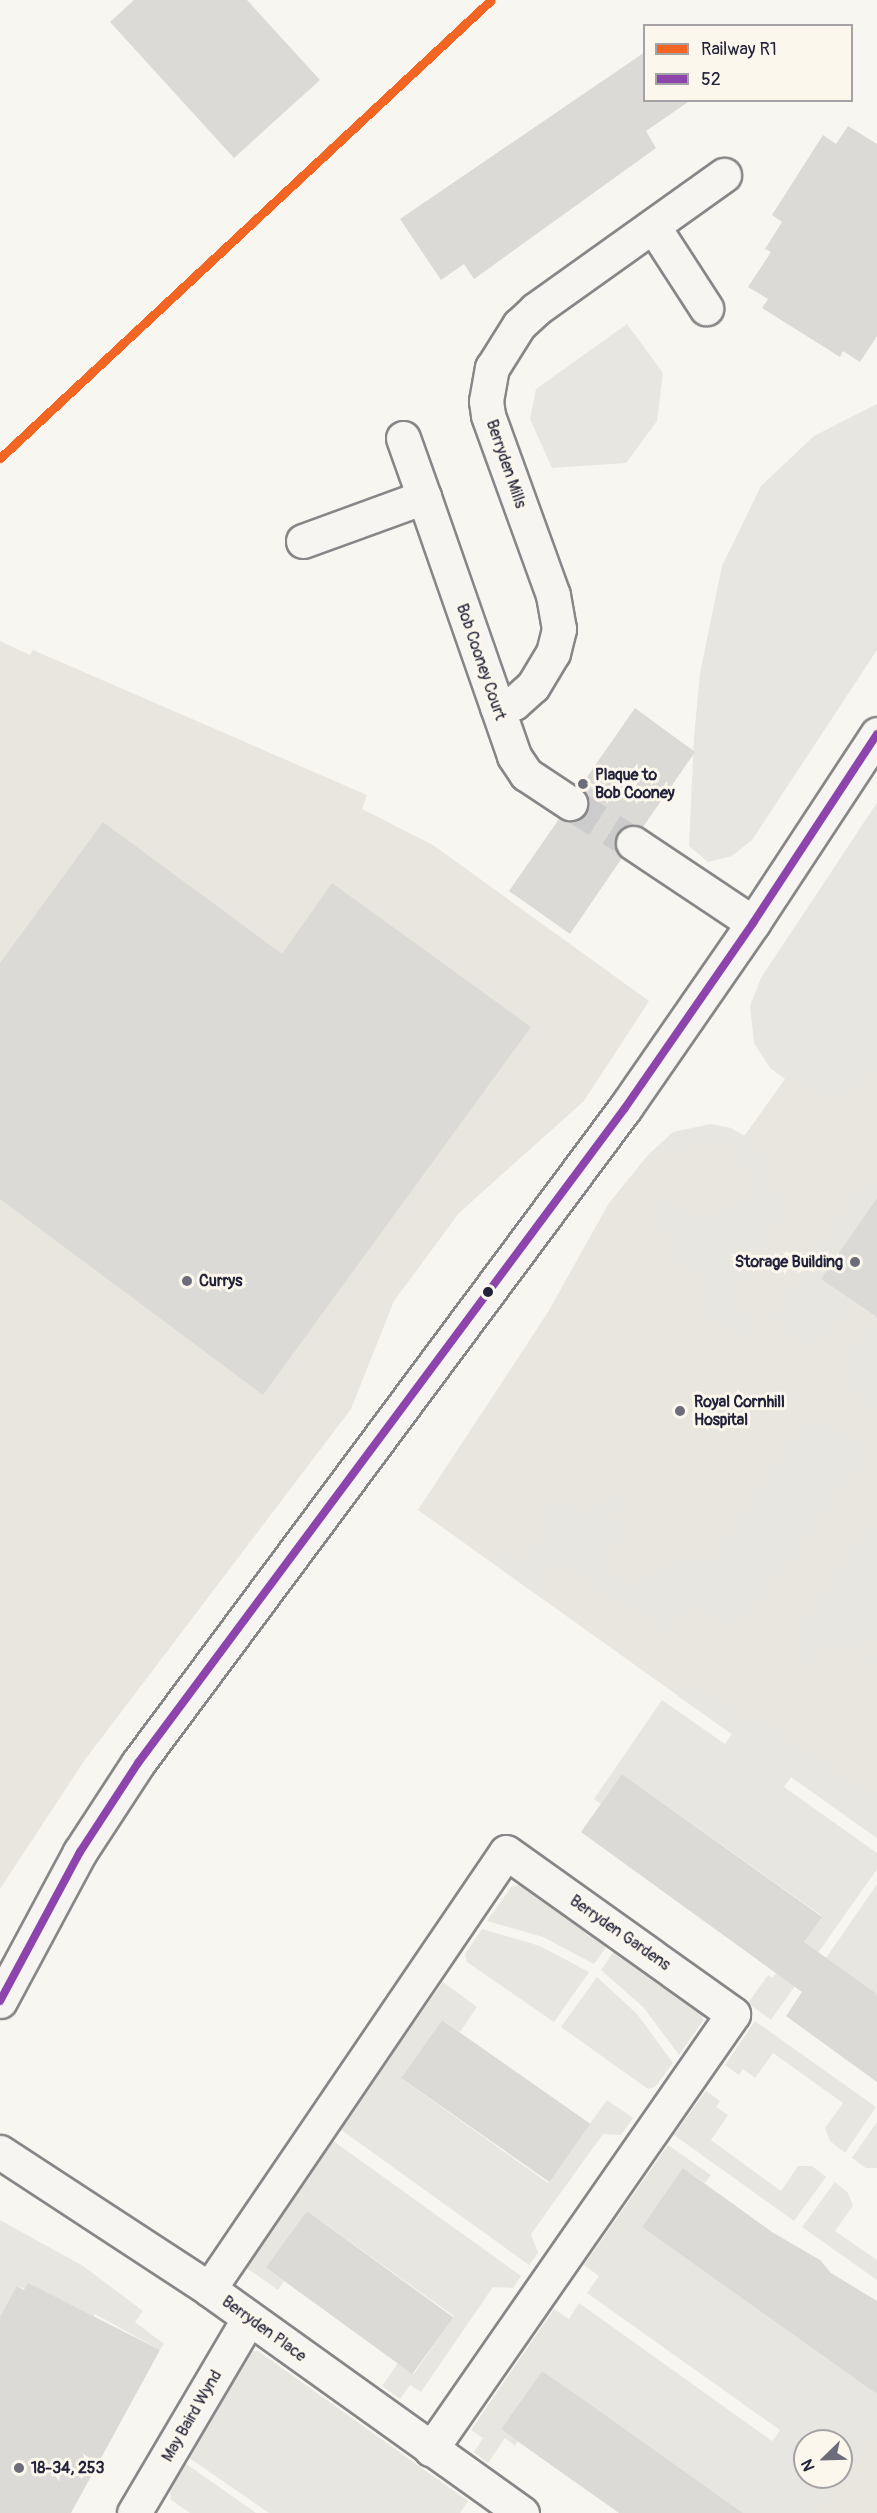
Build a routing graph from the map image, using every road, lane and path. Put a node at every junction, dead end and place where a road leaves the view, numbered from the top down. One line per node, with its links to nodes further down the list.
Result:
1 (724, 175): 2 (street, Berryden Mills)
2 (653, 225): 3 (street); 7 (street, Berryden Mills)
3 (706, 308)
4 (403, 438): 5 (street, Bob Cooney Court)
5 (424, 497): 6 (street); 7 (street, Bob Cooney Court)
6 (303, 541)
7 (497, 707): 9 (street, Bob Cooney Court)
8 (877, 734): 11 (street)
9 (570, 803)
10 (633, 843): 11 (street)
11 (753, 923): 12 (street)
12 (0, 2001)
13 (0, 2152): 14 (street, Berryden Place)
14 (209, 2289): 15 (street, Berryden Place); 16 (street, Berryden Gardens)
15 (249, 2318): 16 (street, Berryden Place); 17 (street, May Baird Wynd)
16 (432, 2449): 18 (street, Berryden Place)
17 (147, 2509)
18 (522, 2513)

